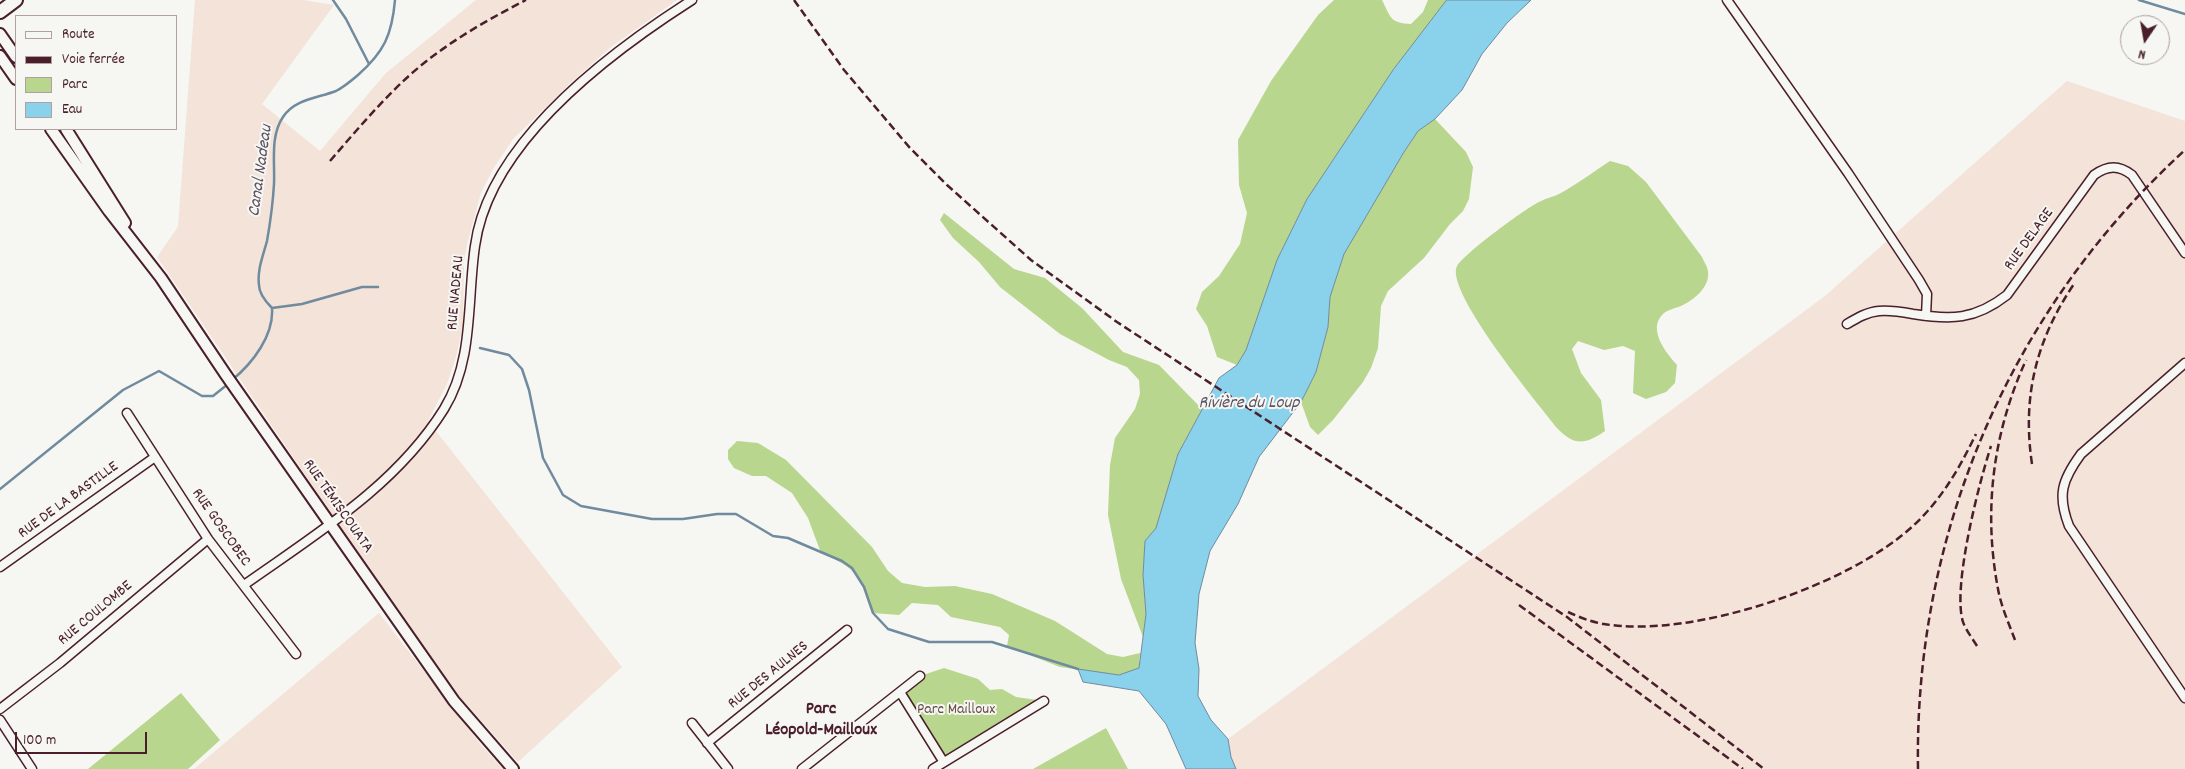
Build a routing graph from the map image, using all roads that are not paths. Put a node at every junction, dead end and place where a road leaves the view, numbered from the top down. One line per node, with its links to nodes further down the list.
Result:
1 (16, 0): 4 (highway)
2 (692, 0): 18 (street, RUE NADEAU)
3 (1727, 0): 13 (street)
4 (0, 12)
5 (0, 34): 7 (main road)
6 (0, 56): 8 (main road)
7 (15, 56)
8 (15, 78)
9 (52, 130): 12 (main road, RUE TÉMISCOUATA)
10 (67, 130): 12 (main road, RUE TÉMISCOUATA)
11 (2185, 253): 13 (street, RUE DELAGE)
12 (145, 256): 18 (main road, RUE TÉMISCOUATA)
13 (1926, 316): 14 (street, RUE DELAGE)
14 (1847, 324)
15 (2185, 363): 26 (street)
16 (127, 413): 17 (street, RUE GOSCOBEC)
17 (154, 457): 19 (street, RUE GOSCOBEC); 20 (street, RUE DE LA BASTILLE)
18 (330, 524): 21 (street, RUE NADEAU); 34 (main road, RUE TÉMISCOUATA)
19 (208, 539): 21 (street, RUE GOSCOBEC); 28 (street, RUE COULOMBE)
20 (0, 568)
21 (244, 585): 23 (street, RUE GOSCOBEC)
22 (847, 630): 31 (street, RUE DES AULNES)
23 (296, 654)
24 (920, 676): 25 (street)
25 (900, 692): 32 (street); 36 (street)
26 (2185, 698)
27 (1044, 701): 32 (street)
28 (0, 710)
29 (0, 720): 33 (street)
30 (692, 723): 31 (street)
31 (707, 743): 35 (street)
32 (943, 761): 37 (street)
33 (32, 769)
34 (513, 769)
35 (728, 769)
36 (802, 769)
37 (933, 769)

